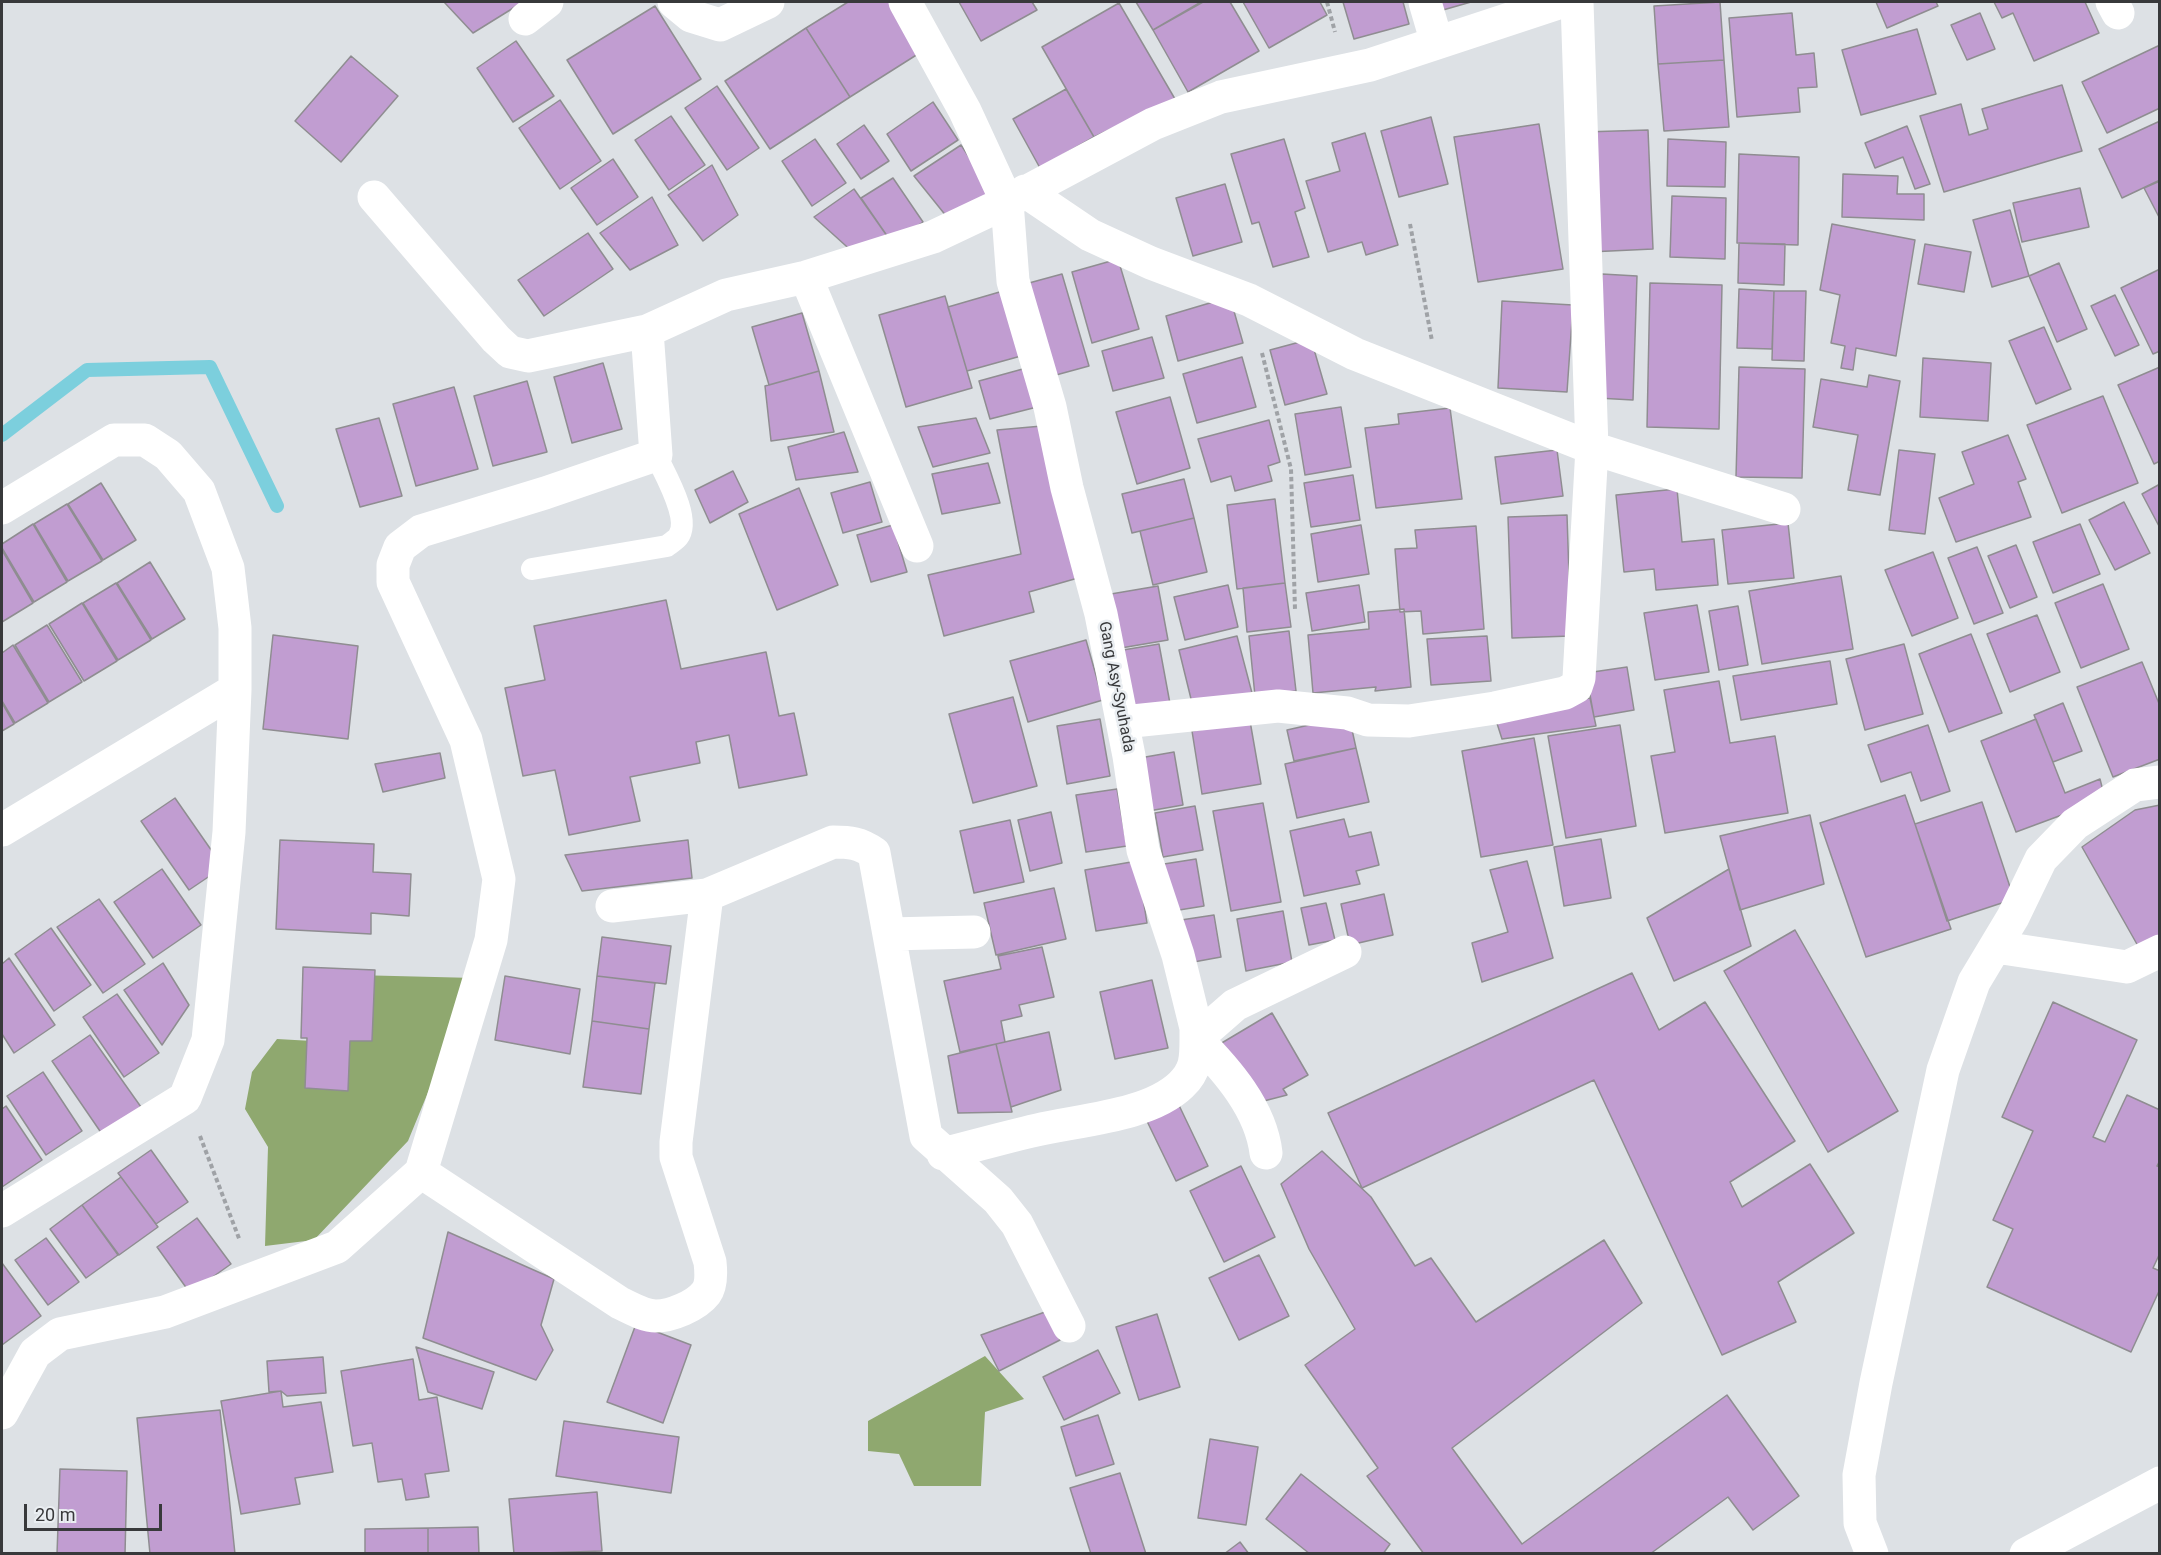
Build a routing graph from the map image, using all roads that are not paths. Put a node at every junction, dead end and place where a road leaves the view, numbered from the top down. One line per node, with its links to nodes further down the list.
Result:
1 (674, 2): 2 (street)
2 (768, 2)
3 (905, 2): 8 (street)
4 (1425, 2): 7 (street)
5 (1561, 2): 7 (street)
6 (1577, 2): 12 (street)
7 (1437, 43): 8 (street)
8 (1016, 196): 10 (street); 12 (street); 19 (street, Gang Asy-Syuhada)
9 (374, 197): 11 (street)
10 (806, 277): 11 (street); 16 (street)
11 (646, 332): 13 (street)
12 (1592, 448): 15 (street); 19 (street)
13 (656, 455): 17 (lane); 32 (street)
14 (2, 508): 18 (street)
15 (1784, 509)
16 (917, 546)
17 (532, 569)
18 (235, 690): 21 (street); 33 (street)
19 (1123, 722): 29 (street, Gang Asy-Syuhada)
20 (2160, 782): 26 (street)
21 (2, 830)
22 (707, 895): 23 (street); 25 (street); 32 (street)
23 (612, 906)
24 (974, 932): 25 (street)
25 (890, 934): 30 (street)
26 (1996, 947): 27 (street); 37 (street)
27 (2160, 951)
28 (1345, 952): 29 (street)
29 (1196, 1039): 30 (street, Gang Asy-Syuhada); 31 (street)
30 (943, 1154): 34 (street)
31 (1266, 1154)
32 (421, 1172): 35 (street)
33 (2, 1211)
34 (1069, 1326)
35 (2, 1413)
36 (2160, 1483): 38 (street)
37 (1872, 1554)
38 (2026, 1554)

